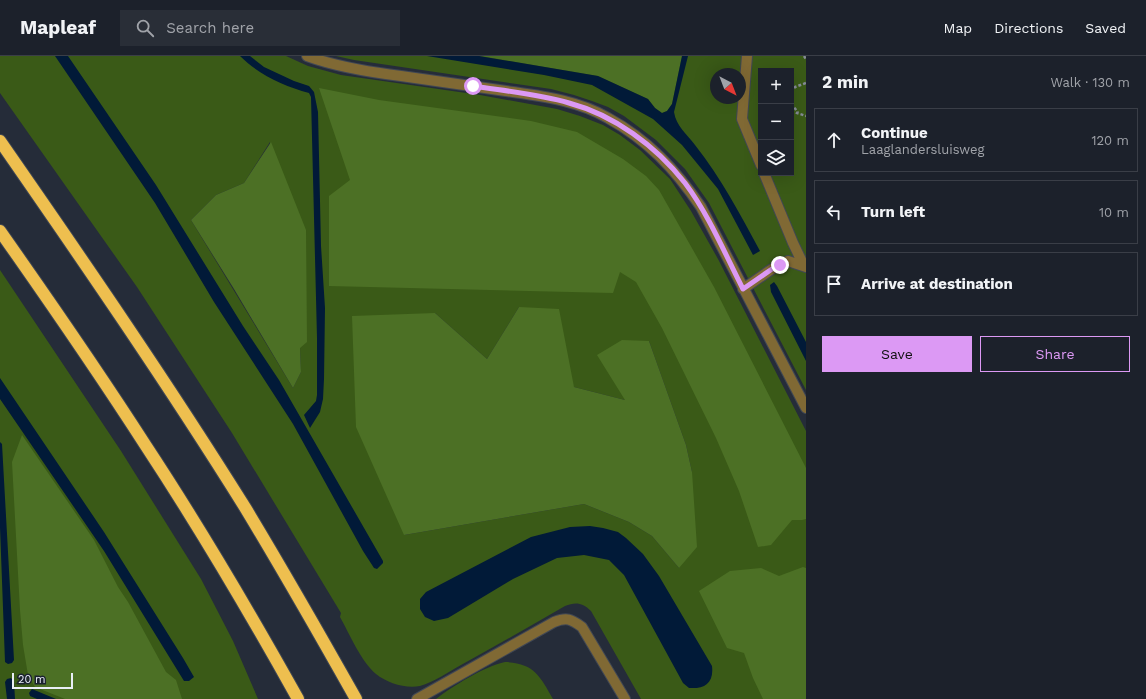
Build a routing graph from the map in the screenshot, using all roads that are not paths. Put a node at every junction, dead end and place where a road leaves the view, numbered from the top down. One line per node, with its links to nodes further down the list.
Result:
1 (307, 56): 8 (street)
2 (748, 56): 4 (street)
3 (0, 141): 11 (highway)
4 (758, 158)
5 (765, 176): 7 (street)
6 (0, 231): 10 (highway)
7 (805, 267): 8 (street)
8 (743, 289): 9 (street)
9 (806, 408)
10 (298, 699)
11 (356, 699)
12 (417, 699): 13 (street)
13 (625, 699)

